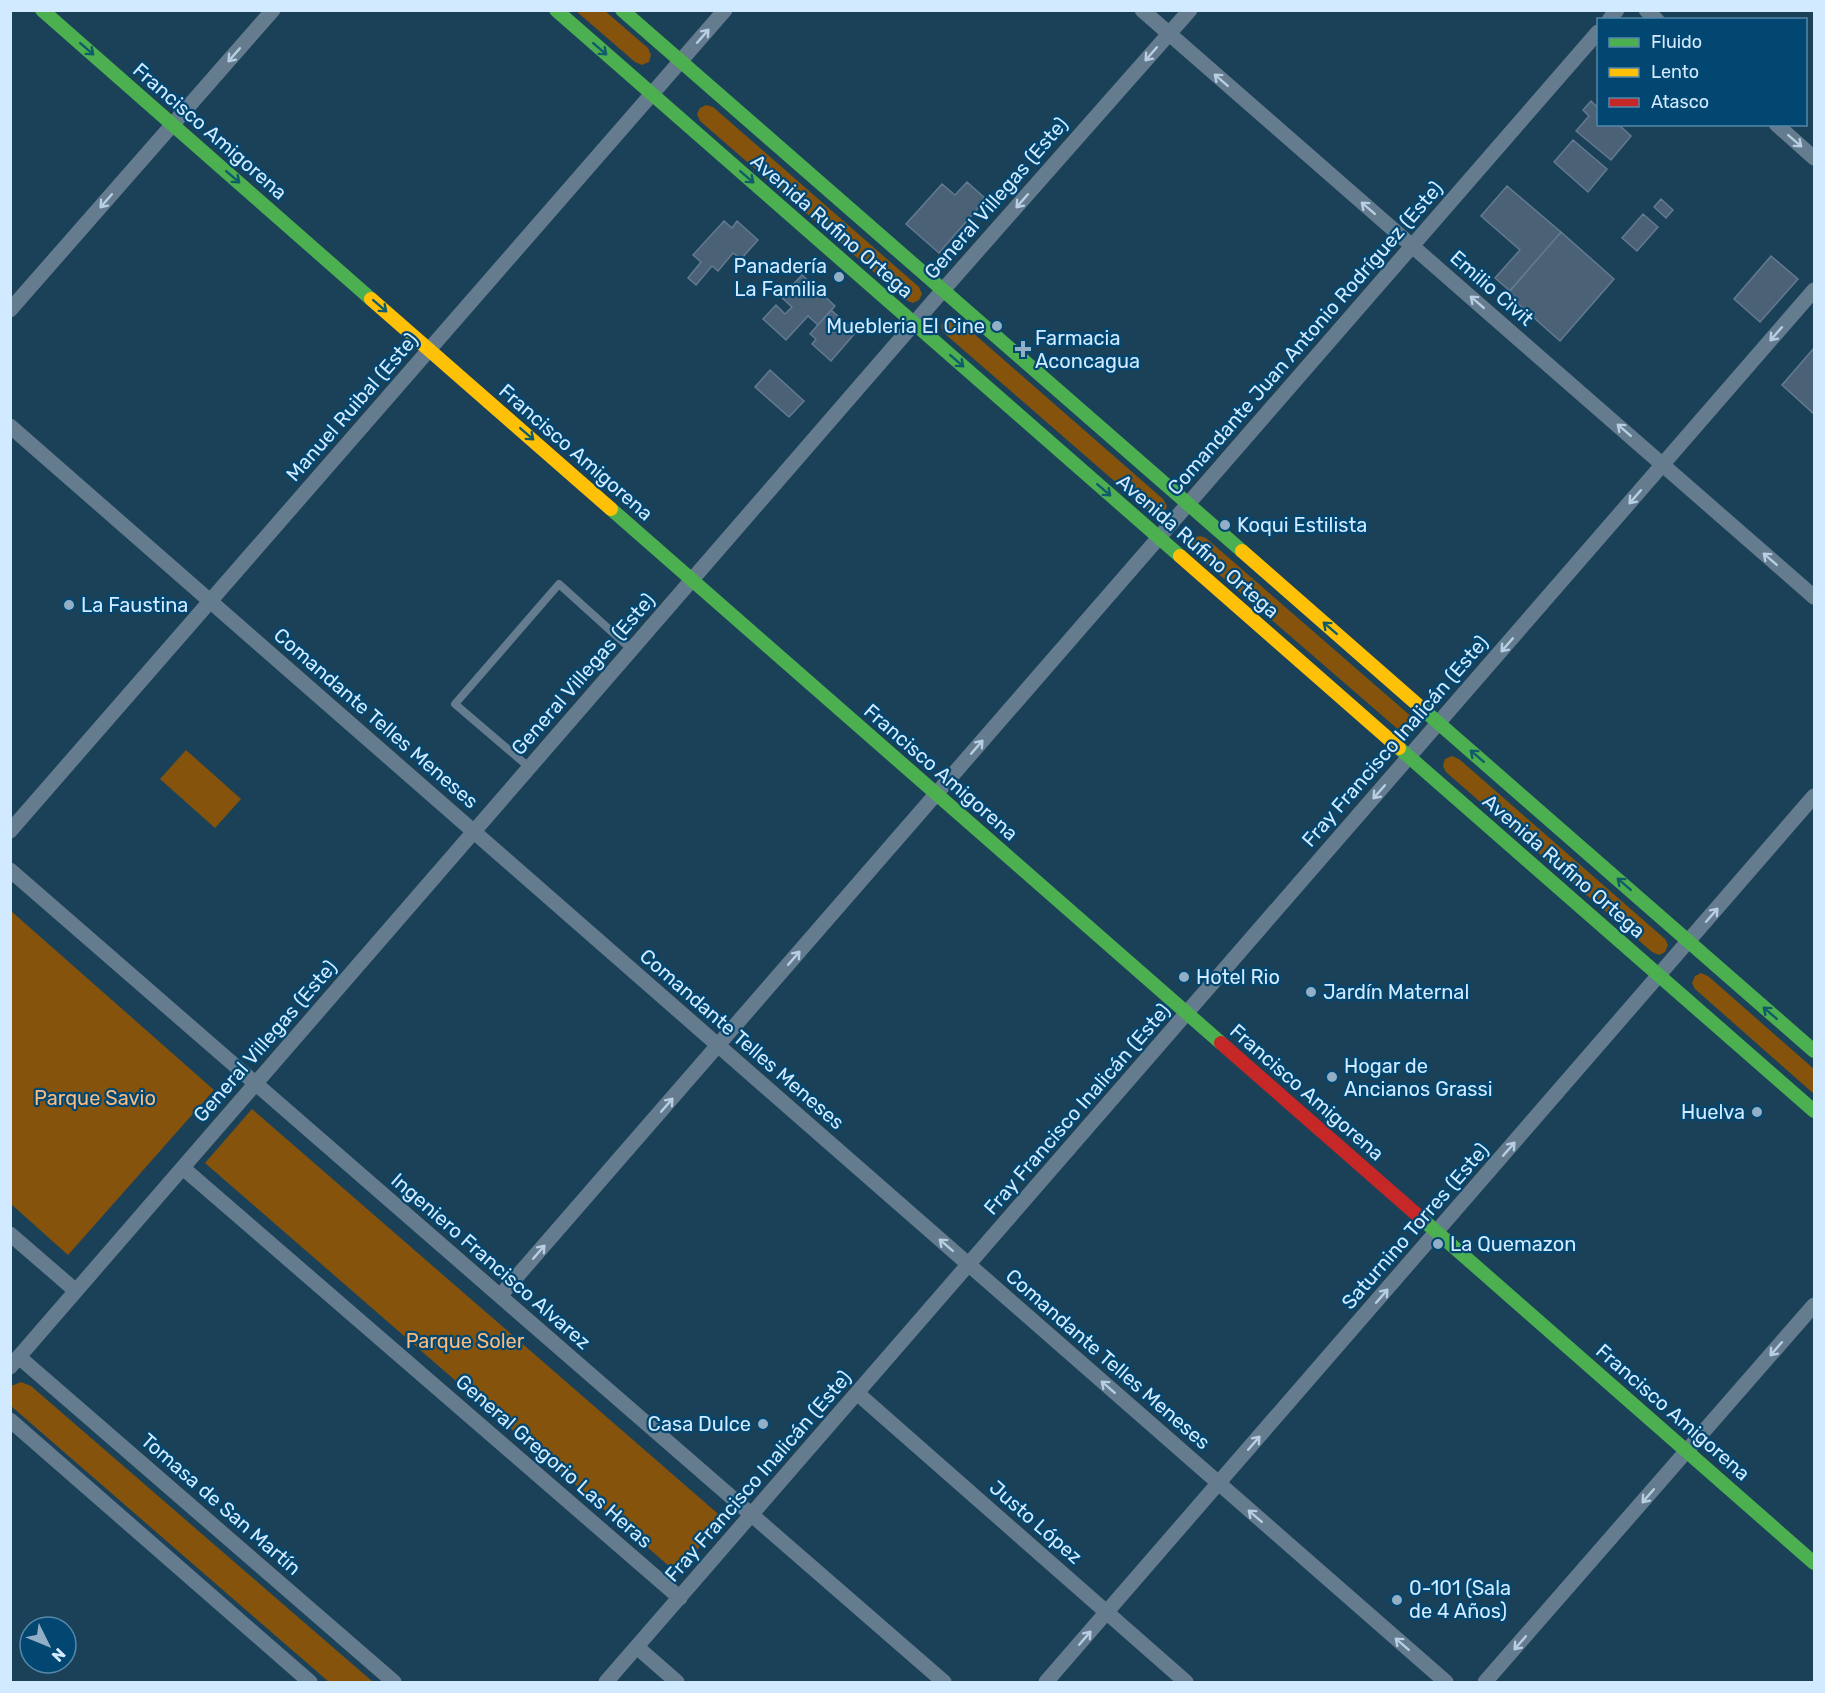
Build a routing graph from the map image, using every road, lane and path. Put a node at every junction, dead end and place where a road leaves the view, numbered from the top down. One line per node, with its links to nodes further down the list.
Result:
1 (42, 10): 12 (main road, Francisco Amigorena, one-way to 12)
2 (273, 10): 12 (street, one-way to 12)
3 (556, 10): 11 (main road, Avenida Rufino Ortega, one-way to 11)
4 (622, 10): 10 (main road, Avenida Rufino Ortega)
5 (725, 10): 10 (street, Manuel Ruibal (Este), one-way to 5)
6 (1142, 10): 8 (street, Emilio Civit)
7 (1190, 10): 8 (street, General Villegas (Este))
8 (1169, 34): 15 (street, Emilio Civit, one-way to 8); 16 (street, General Villegas (Este), one-way to 16)
9 (1597, 34): 15 (street, Comandante Juan Antonio Rodríguez (Este))
10 (681, 62): 11 (street, Manuel Ruibal (Este)); 16 (main road, Avenida Rufino Ortega)
11 (652, 94): 19 (main road, Avenida Rufino Ortega, one-way to 19); 20 (street, Manuel Ruibal (Este))
12 (173, 125): 18 (street, one-way to 18); 20 (main road, Francisco Amigorena, one-way to 20)
13 (1778, 126): 14 (street, one-way to 14)
14 (1815, 158)
15 (1412, 246): 22 (street, Emilio Civit, one-way to 15); 23 (street, Comandante Juan Antonio Rodríguez (Este))
16 (943, 290): 19 (street, General Villegas (Este)); 23 (main road, Avenida Rufino Ortega)
17 (1815, 290): 22 (street, Fray Francisco Inalicán (Este), one-way to 22)
18 (10, 310)
19 (915, 324): 24 (main road, Avenida Rufino Ortega, one-way to 24); 25 (street, General Villegas (Este))
20 (430, 349): 25 (main road, Francisco Amigorena, one-way to 25); 27 (street, Manuel Ruibal (Este))
21 (10, 426): 27 (street, Comandante Telles Meneses)
22 (1663, 465): 26 (street, Emilio Civit, one-way to 22); 29 (street, Fray Francisco Inalicán (Este), one-way to 29)
23 (1188, 504): 24 (street, Comandante Juan Antonio Rodríguez (Este)); 29 (main road, Avenida Rufino Ortega, one-way to 23)
24 (1159, 538): 30 (main road, Avenida Rufino Ortega); 32 (street, Comandante Juan Antonio Rodríguez (Este), one-way to 24)
25 (692, 580): 28 (street, General Villegas (Este)); 32 (main road, Francisco Amigorena)
26 (1815, 597)
27 (210, 601): 34 (street, Manuel Ruibal (Este)); 35 (street, Comandante Telles Meneses)
28 (632, 650): 31 (street, General Villegas (Este)); 31 (lane)
29 (1439, 723): 30 (street, Fray Francisco Inalicán (Este)); 37 (main road, Avenida Rufino Ortega, one-way to 29)
30 (1410, 757): 38 (main road, Avenida Rufino Ortega); 39 (street, Fray Francisco Inalicán (Este), one-way to 39)
31 (530, 768): 35 (street, General Villegas (Este))
32 (937, 794): 39 (main road, Francisco Amigorena); 40 (street, Comandante Juan Antonio Rodríguez (Este), one-way to 32)
33 (1815, 796): 37 (street, Saturnino Torres (Este), one-way to 33)
34 (10, 831)
35 (474, 832): 40 (street, Comandante Telles Meneses); 42 (street, General Villegas (Este))
36 (10, 870): 42 (street, Ingeniero Francisco Alvarez)
37 (1689, 941): 38 (street, Saturnino Torres (Este)); 41 (main road, Avenida Rufino Ortega, one-way to 37)
38 (1660, 975): 43 (main road, Avenida Rufino Ortega); 45 (street, Saturnino Torres (Este), one-way to 38)
39 (1187, 1013): 45 (main road, Francisco Amigorena); 47 (street, Fray Francisco Inalicán (Este))
40 (718, 1046): 47 (street, Comandante Telles Meneses, one-way to 40); 49 (street, Comandante Juan Antonio Rodríguez (Este), one-way to 40)
41 (1815, 1051)
42 (256, 1084): 44 (street, General Villegas (Este)); 49 (street, Ingeniero Francisco Alvarez)
43 (1815, 1111)
44 (183, 1167): 48 (street, General Villegas (Este)); 58 (street, General Gregorio Las Heras)
45 (1437, 1232): 54 (main road, Francisco Amigorena); 55 (street, Saturnino Torres (Este), one-way to 45)
46 (10, 1234): 48 (street)
47 (969, 1265): 52 (street, Fray Francisco Inalicán (Este)); 55 (street, Comandante Telles Meneses, one-way to 47)
48 (76, 1291): 51 (street, General Villegas (Este))
49 (500, 1296): 56 (street, Ingeniero Francisco Alvarez)
50 (1815, 1305): 54 (street, one-way to 54)
51 (15, 1362): 62 (street, Tomasa de San Martín)
52 (857, 1393): 56 (street, Fray Francisco Inalicán (Este)); 59 (street, Justo López)
53 (10, 1420): 61 (street)
54 (1687, 1451): 57 (main road, Francisco Amigorena); 69 (street, one-way to 69)
55 (1219, 1484): 59 (street, Saturnino Torres (Este)); 68 (street, Comandante Telles Meneses, one-way to 55)
56 (751, 1515): 58 (street, Fray Francisco Inalicán (Este)); 65 (street, Ingeniero Francisco Alvarez)
57 (1815, 1563)
58 (680, 1598): 60 (street, Fray Francisco Inalicán (Este))
59 (1107, 1613): 66 (street, Saturnino Torres (Este), one-way to 59); 67 (street, Justo López)
60 (637, 1647): 63 (street, Fray Francisco Inalicán (Este)); 64 (street)
61 (310, 1683)
62 (394, 1683)
63 (606, 1683)
64 (677, 1683)
65 (944, 1683)
66 (1046, 1683)
67 (1186, 1683)
68 (1446, 1683)
69 (1485, 1683)

